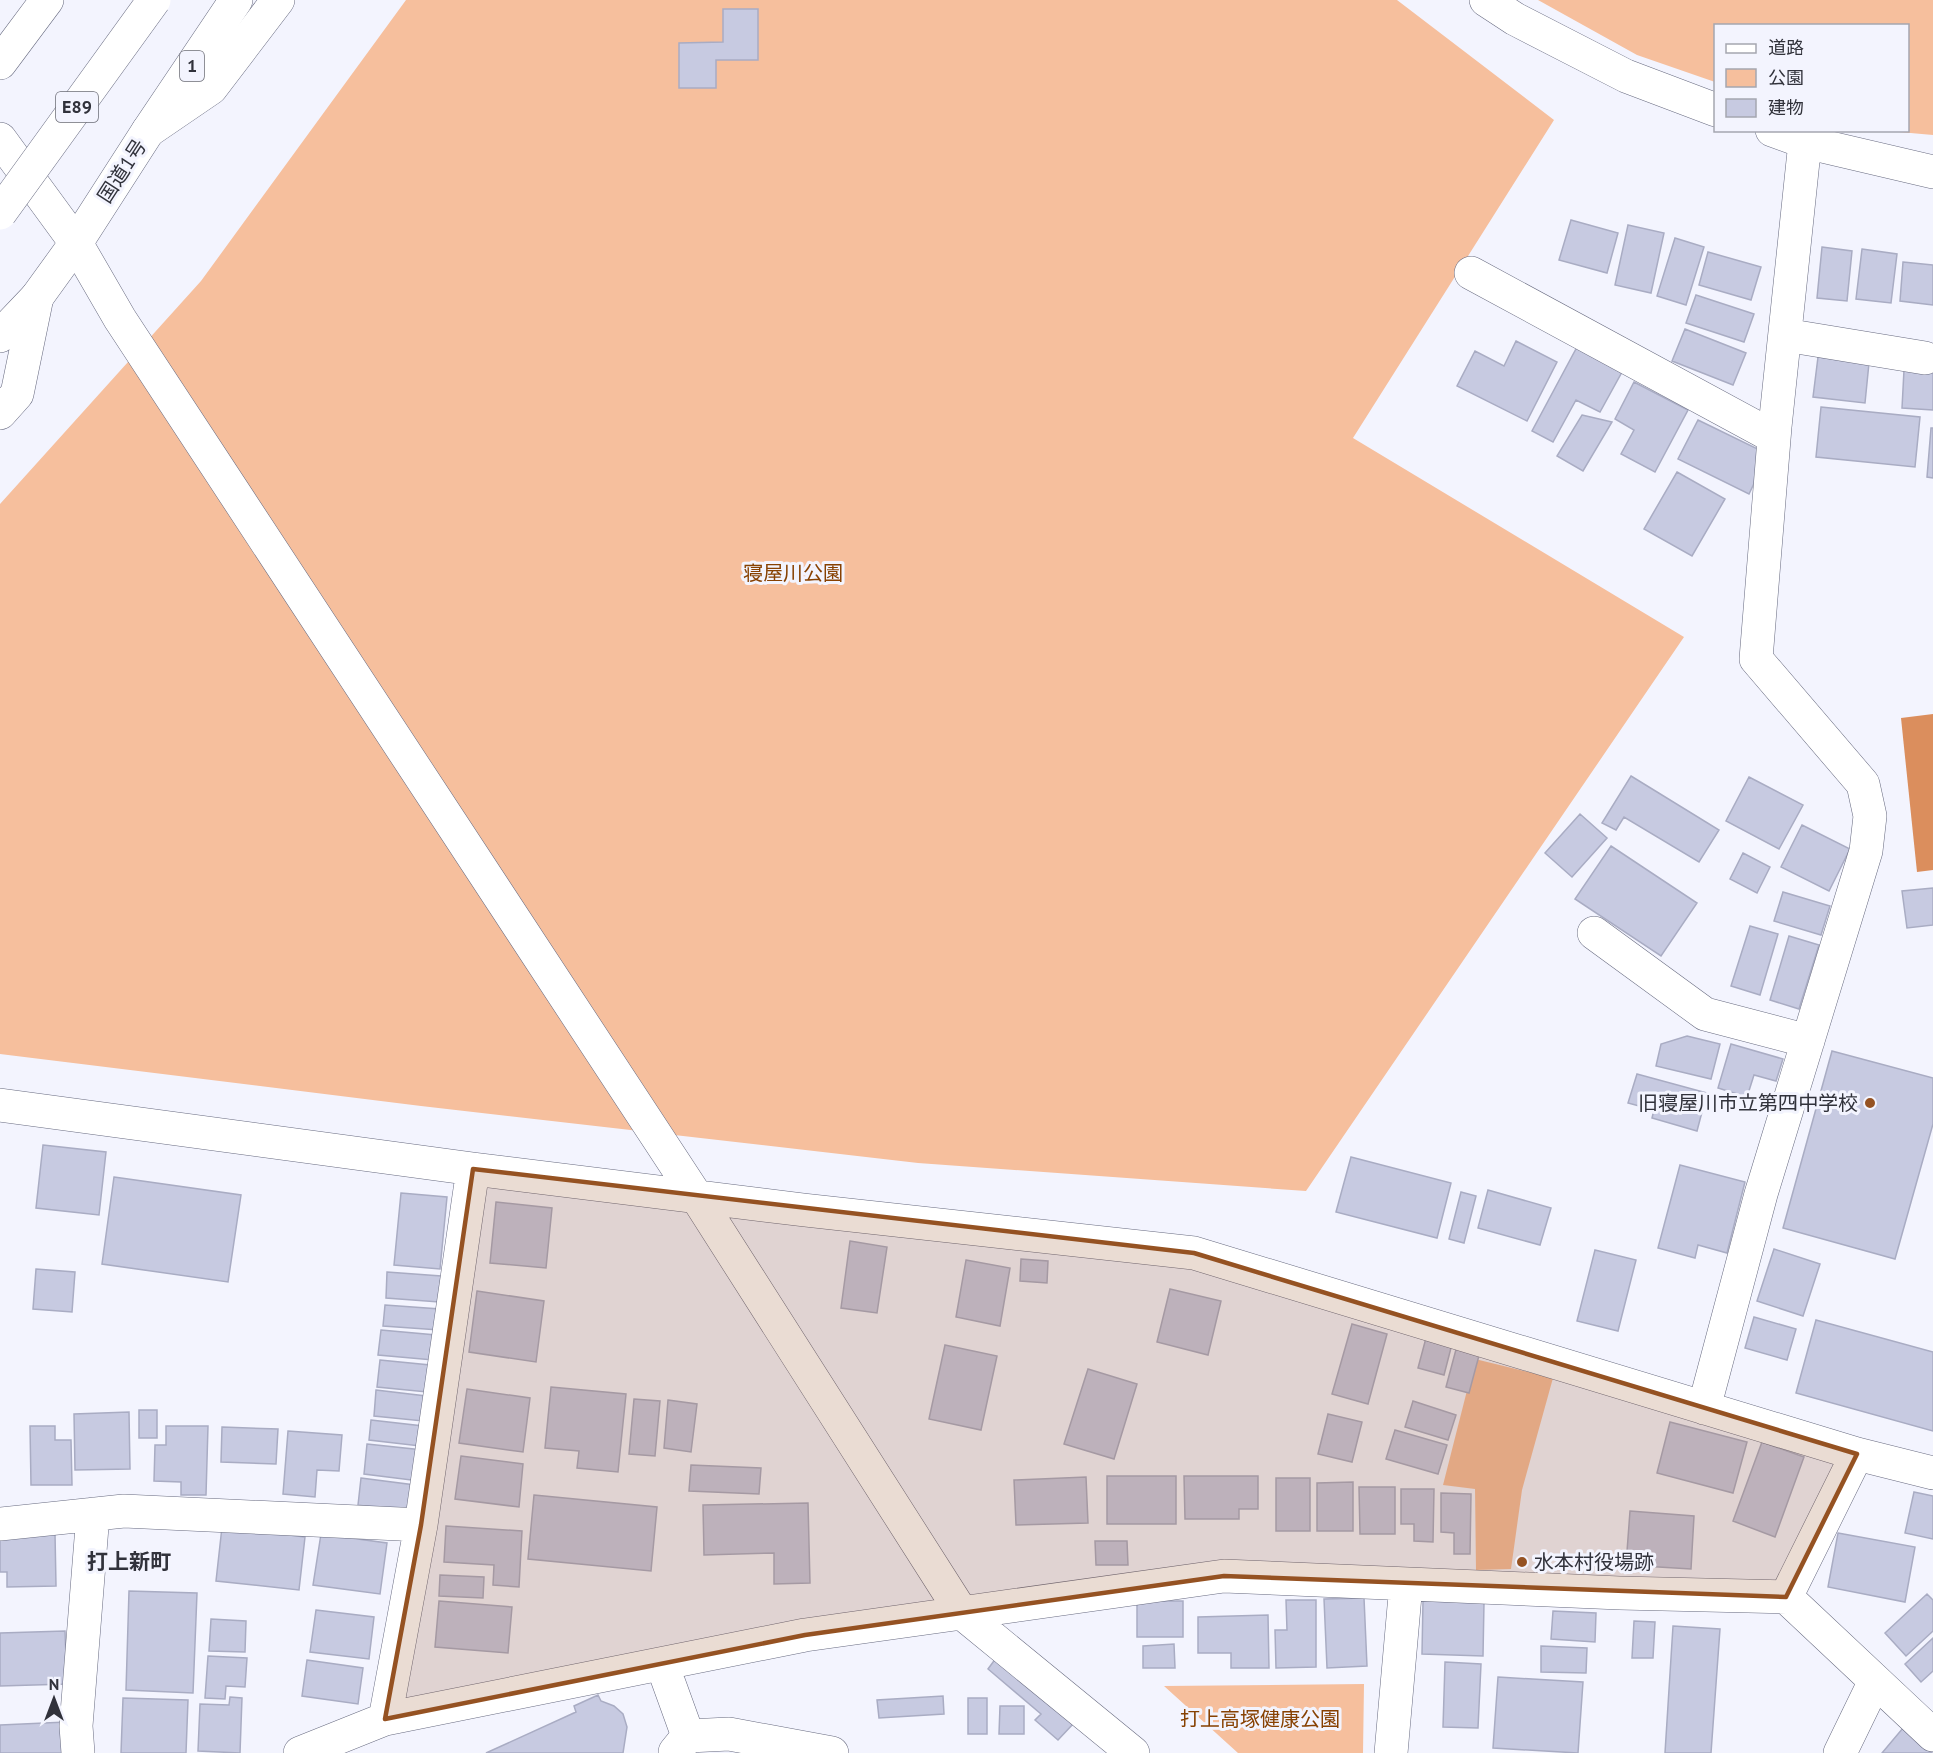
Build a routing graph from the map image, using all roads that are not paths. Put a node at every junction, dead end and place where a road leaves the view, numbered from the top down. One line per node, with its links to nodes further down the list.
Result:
1 (46, 0): 6 (main road)
2 (154, 0): 13 (main road, E89, bridge)
3 (236, 0): 8 (main road, 国道1号 / 1)
4 (278, 0): 8 (main road)
5 (1486, 0): 7 (main road)
6 (0, 63)
7 (1714, 109)
8 (148, 131): 14 (main road, 国道1号 / 1)
9 (1778, 132): 11 (main road)
10 (0, 139): 14 (main road)
11 (1805, 142): 12 (main road); 17 (main road)
12 (1933, 172)
13 (0, 213)
14 (76, 243): 16 (main road, 国道1号 / 1); 26 (main road)
15 (1471, 273): 21 (main road)
16 (37, 297): 18 (main road, 国道1号 / 1); 20 (main road)
17 (1785, 335): 19 (main road); 21 (main road)
18 (0, 336)
19 (1925, 358)
20 (0, 413)
21 (1774, 437): 23 (main road)
22 (1594, 933): 23 (main road)
23 (1808, 1041): 27 (main road)
24 (0, 1105): 25 (main road)
25 (473, 1169): 26 (main road); 32 (main road)
26 (696, 1196): 27 (main road); 35 (main road)
27 (1704, 1408): 28 (main road)
28 (1857, 1454): 29 (main road); 34 (main road)
29 (1933, 1473)
30 (93, 1514): 31 (main road); 32 (main road); 41 (main road)
31 (0, 1524)
32 (422, 1525): 39 (main road)
33 (1406, 1584): 34 (main road); 35 (main road); 45 (main road)
34 (1785, 1597): 37 (main road)
35 (962, 1613): 36 (main road); 44 (main road)
36 (662, 1664): 39 (main road); 40 (main road)
37 (1875, 1681): 38 (main road); 46 (main road)
38 (1927, 1717)
39 (385, 1719): 42 (main road)
40 (681, 1744): 43 (main road)
41 (78, 1753)
42 (300, 1753)
43 (832, 1753)
44 (1133, 1753)
45 (1391, 1753)
46 (1840, 1753)

